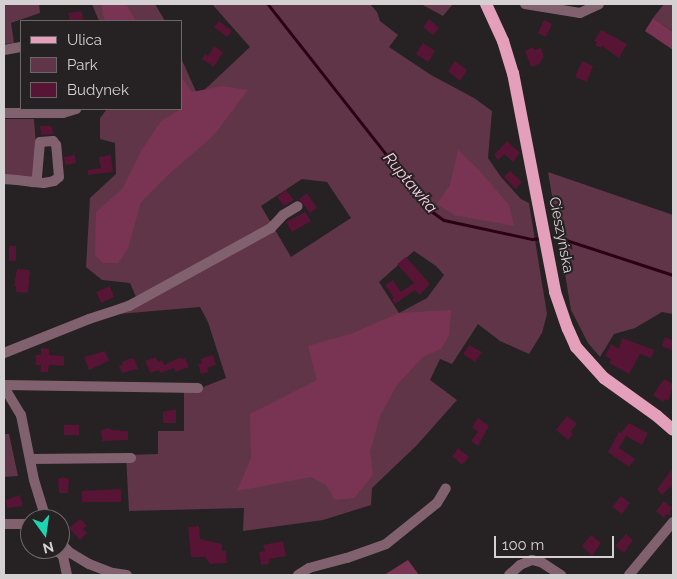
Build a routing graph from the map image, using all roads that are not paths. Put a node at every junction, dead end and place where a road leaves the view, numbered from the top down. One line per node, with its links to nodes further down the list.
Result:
1 (486, 4): 14 (main road, Cieszyńska)
2 (525, 4): 3 (street)
3 (599, 4)
4 (20, 47): 5 (street)
5 (4, 50)
6 (73, 110): 7 (street)
7 (4, 113)
8 (4, 179): 9 (street)
9 (33, 182)
10 (298, 206): 11 (street)
11 (4, 353)
12 (4, 386): 13 (street); 16 (street)
13 (198, 388)
14 (673, 430)
15 (131, 458): 16 (street)
16 (30, 459): 18 (street)
17 (446, 488): 26 (street)
18 (43, 509)
19 (673, 522): 29 (street)
20 (4, 524): 21 (street)
21 (20, 524)
22 (70, 556): 25 (street)
23 (66, 559): 24 (street)
24 (67, 575)
25 (127, 575)
26 (298, 575)
27 (509, 575): 28 (street)
28 (561, 575)
29 (629, 575)

